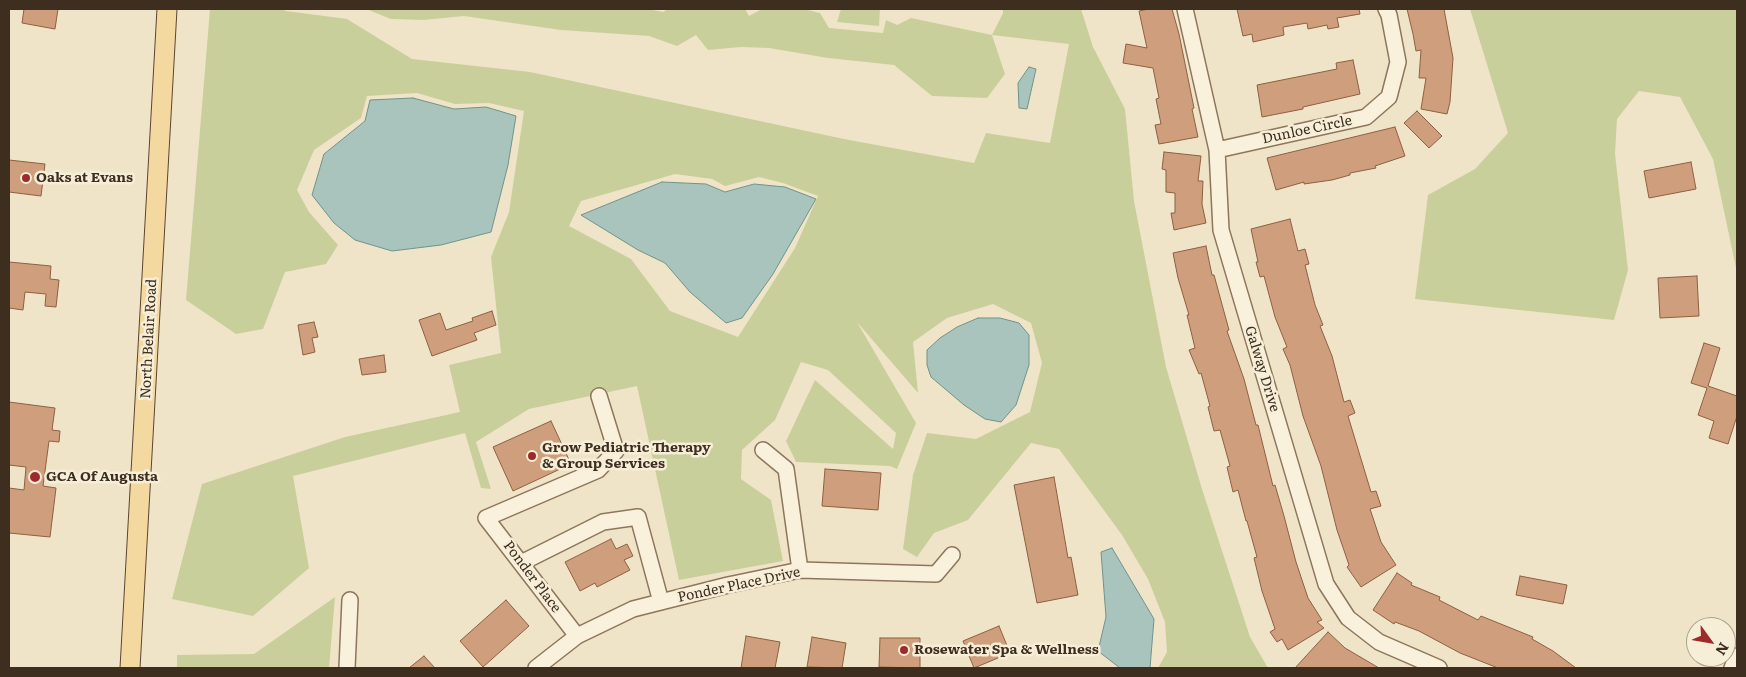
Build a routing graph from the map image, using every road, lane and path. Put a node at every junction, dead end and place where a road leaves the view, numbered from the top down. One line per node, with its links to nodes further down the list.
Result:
1 (167, 9): 14 (main road, North Belair Road)
2 (1185, 9): 4 (street, Galway Drive)
3 (1386, 9): 4 (street, Dunloe Circle)
4 (1217, 150): 17 (street, Galway Drive)
5 (599, 396): 8 (street, Ponder Place)
6 (763, 450): 9 (street)
7 (952, 555): 9 (street, Ponder Place Drive)
8 (521, 563): 11 (street); 12 (street, Ponder Place)
9 (800, 570): 11 (street, Ponder Place Drive)
10 (350, 600): 15 (street)
11 (660, 602): 12 (street, Ponder Place Drive)
12 (577, 636): 16 (street, Ponder Place Drive)
13 (1737, 656): 18 (street)
14 (130, 668)
15 (347, 668)
16 (536, 668)
17 (1439, 668)
18 (1732, 668)

